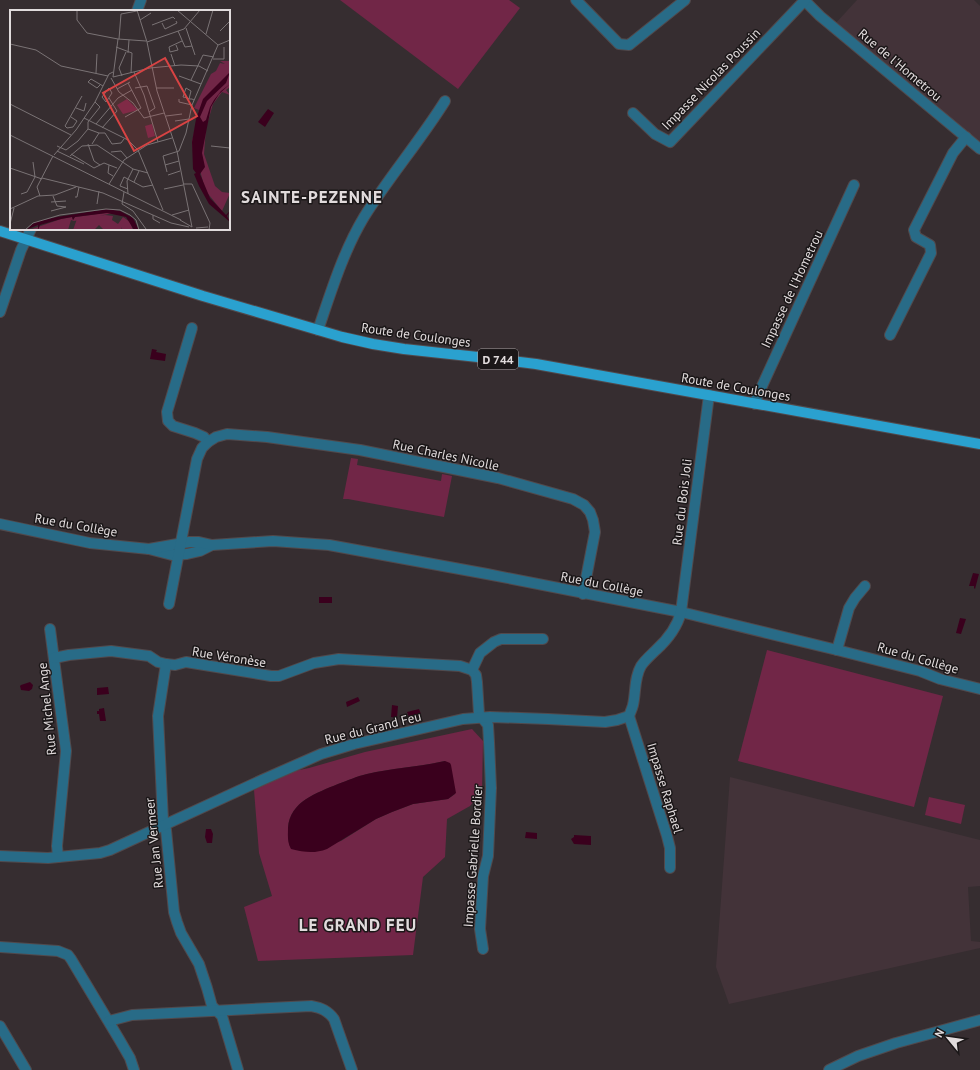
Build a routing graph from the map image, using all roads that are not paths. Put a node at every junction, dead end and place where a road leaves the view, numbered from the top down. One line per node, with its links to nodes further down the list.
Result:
1 (141, 0): 5 (street)
2 (576, 0): 3 (street)
3 (684, 0)
4 (804, 0): 7 (street, Impasse Nicolas Poussin); 8 (street, Rue de l'Hometrou)
5 (136, 10)
6 (445, 101): 16 (street)
7 (633, 113)
8 (966, 137): 9 (street, Rue de l'Hometrou); 17 (street)
9 (980, 149)
10 (854, 185): 19 (street, Impasse de l'Hometrou)
11 (30, 230): 13 (street)
12 (0, 231): 13 (main road, Route de Coulonges / D 744)
13 (25, 240): 14 (street); 16 (main road, Route de Coulonges / D 744)
14 (0, 312)
15 (192, 328): 20 (street)
16 (318, 330): 18 (main road, Route de Coulonges / D 744)
17 (890, 335)
18 (708, 395): 19 (main road, Route de Coulonges / D 744); 30 (street, Rue du Bois Joli)
19 (755, 404): 21 (main road, Route de Coulonges / D 744)
20 (208, 442): 23 (street); 28 (street, Rue Charles Nicolle)
21 (980, 444)
22 (0, 524): 25 (street, Rue du Collège)
23 (180, 543): 24 (street, Rue du Collège); 25 (street, Rue du Collège); 26 (street)
24 (212, 545): 26 (street, Rue du Collège); 28 (street, Rue du Collège)
25 (149, 549): 26 (street, Rue du Collège)
26 (178, 555): 29 (street)
27 (865, 586): 33 (street)
28 (583, 594): 30 (street, Rue du Collège)
29 (169, 604)
30 (681, 612): 33 (street, Rue du Collège); 38 (street)
31 (50, 629): 34 (street, Rue Michel Ange)
32 (543, 639): 36 (street)
33 (838, 650): 37 (street, Rue du Collège)
34 (54, 658): 35 (street, Rue Véronèse); 42 (street, Rue Michel Ange)
35 (166, 664): 36 (street, Rue Véronèse); 40 (street, Rue Jan Vermeer)
36 (472, 670): 39 (street)
37 (980, 688)
38 (629, 716): 39 (street, Rue du Grand Feu); 43 (street, Impasse Raphael)
39 (482, 718): 40 (street, Rue du Grand Feu); 45 (street, Impasse Gabrielle Bordier)
40 (164, 825): 42 (street, Rue du Grand Feu); 46 (street, Rue Jan Vermeer)
41 (0, 856): 42 (street, Rue du Grand Feu)
42 (58, 857)
43 (670, 868)
44 (0, 947): 48 (street)
45 (483, 949)
46 (216, 1011): 48 (street); 52 (street, Rue Jan Vermeer); 53 (street)
47 (980, 1020): 54 (street)
48 (109, 1021): 51 (street)
49 (0, 1026): 50 (street)
50 (26, 1070)
51 (134, 1070)
52 (238, 1070)
53 (352, 1070)
54 (829, 1070)

